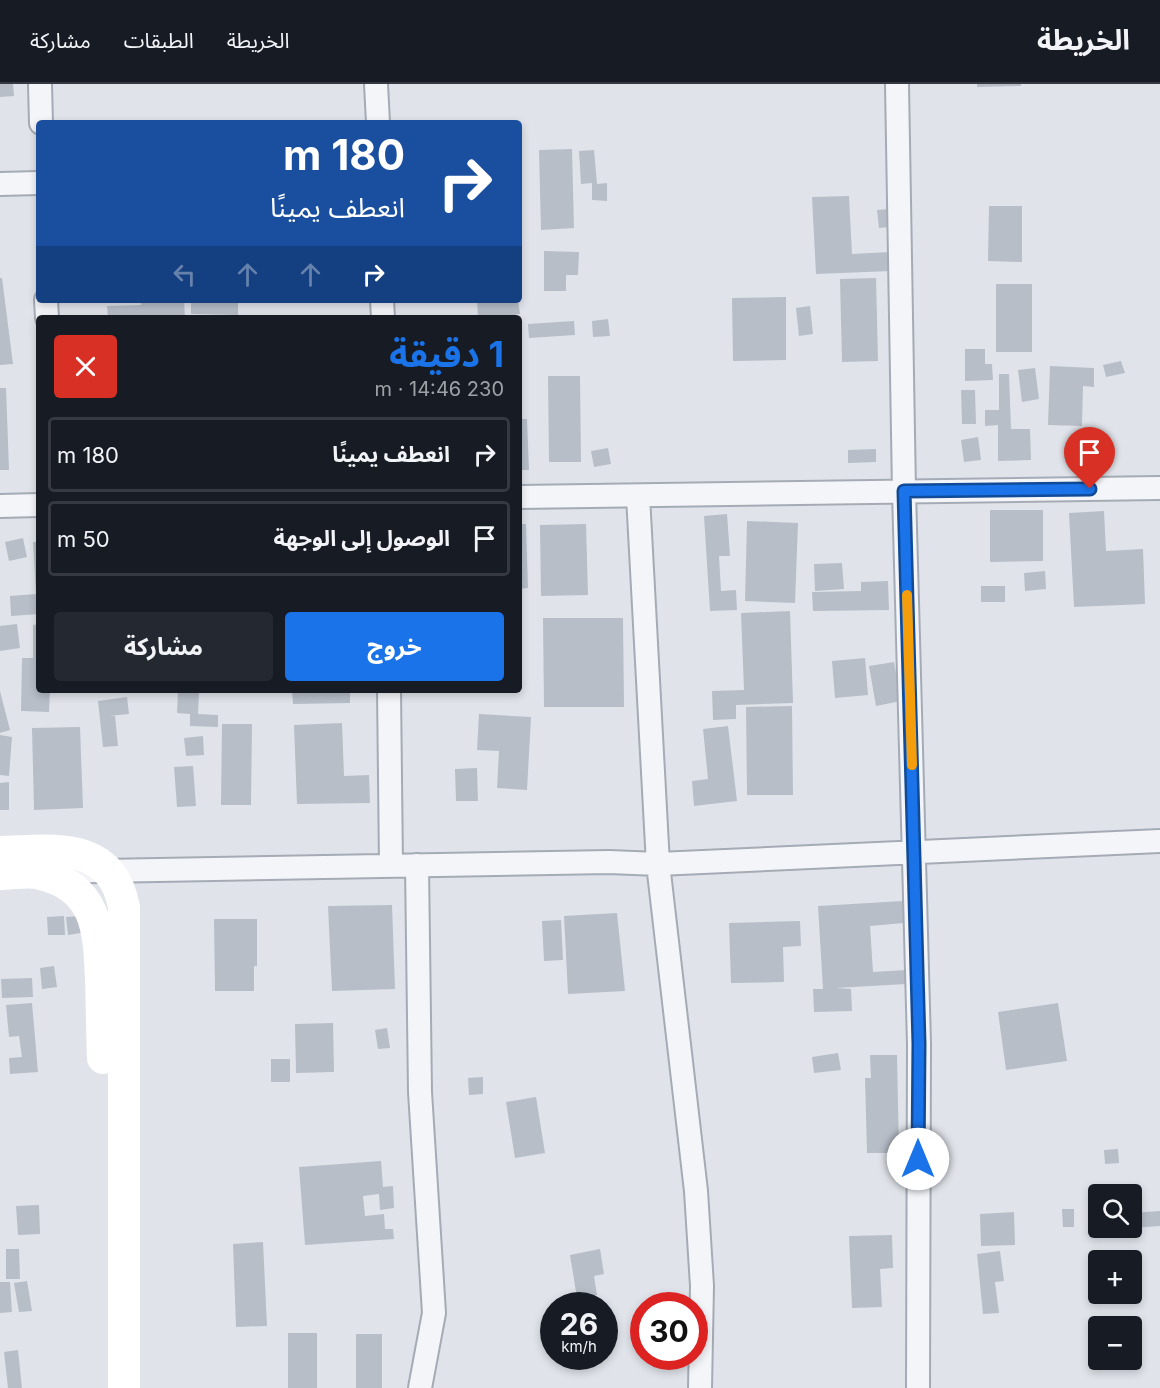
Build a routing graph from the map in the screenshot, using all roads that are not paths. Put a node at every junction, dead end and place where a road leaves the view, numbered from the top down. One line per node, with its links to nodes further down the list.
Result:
1 (40, 84): 4 (street)
2 (376, 84): 5 (street)
3 (897, 84): 9 (street)
4 (41, 120)
5 (378, 120)
6 (36, 183): 7 (street)
7 (0, 184)
8 (1160, 488): 9 (street)
9 (904, 491): 10 (street); 16 (street)
10 (638, 496): 11 (street); 18 (street)
11 (522, 497)
12 (0, 506): 13 (street)
13 (36, 506)
14 (389, 693): 19 (street)
15 (1160, 841): 16 (street)
16 (914, 851): 18 (street); 28 (street)
17 (0, 852): 21 (street)
18 (658, 864): 20 (street); 27 (street)
19 (391, 865): 20 (street); 21 (street)
20 (417, 865): 26 (street)
21 (107, 870): 22 (street); 25 (street)
22 (35, 873): 23 (street); 24 (street)
23 (0, 874)
24 (113, 1388)
25 (124, 1388)
26 (420, 1388)
27 (700, 1388)
28 (918, 1388)

